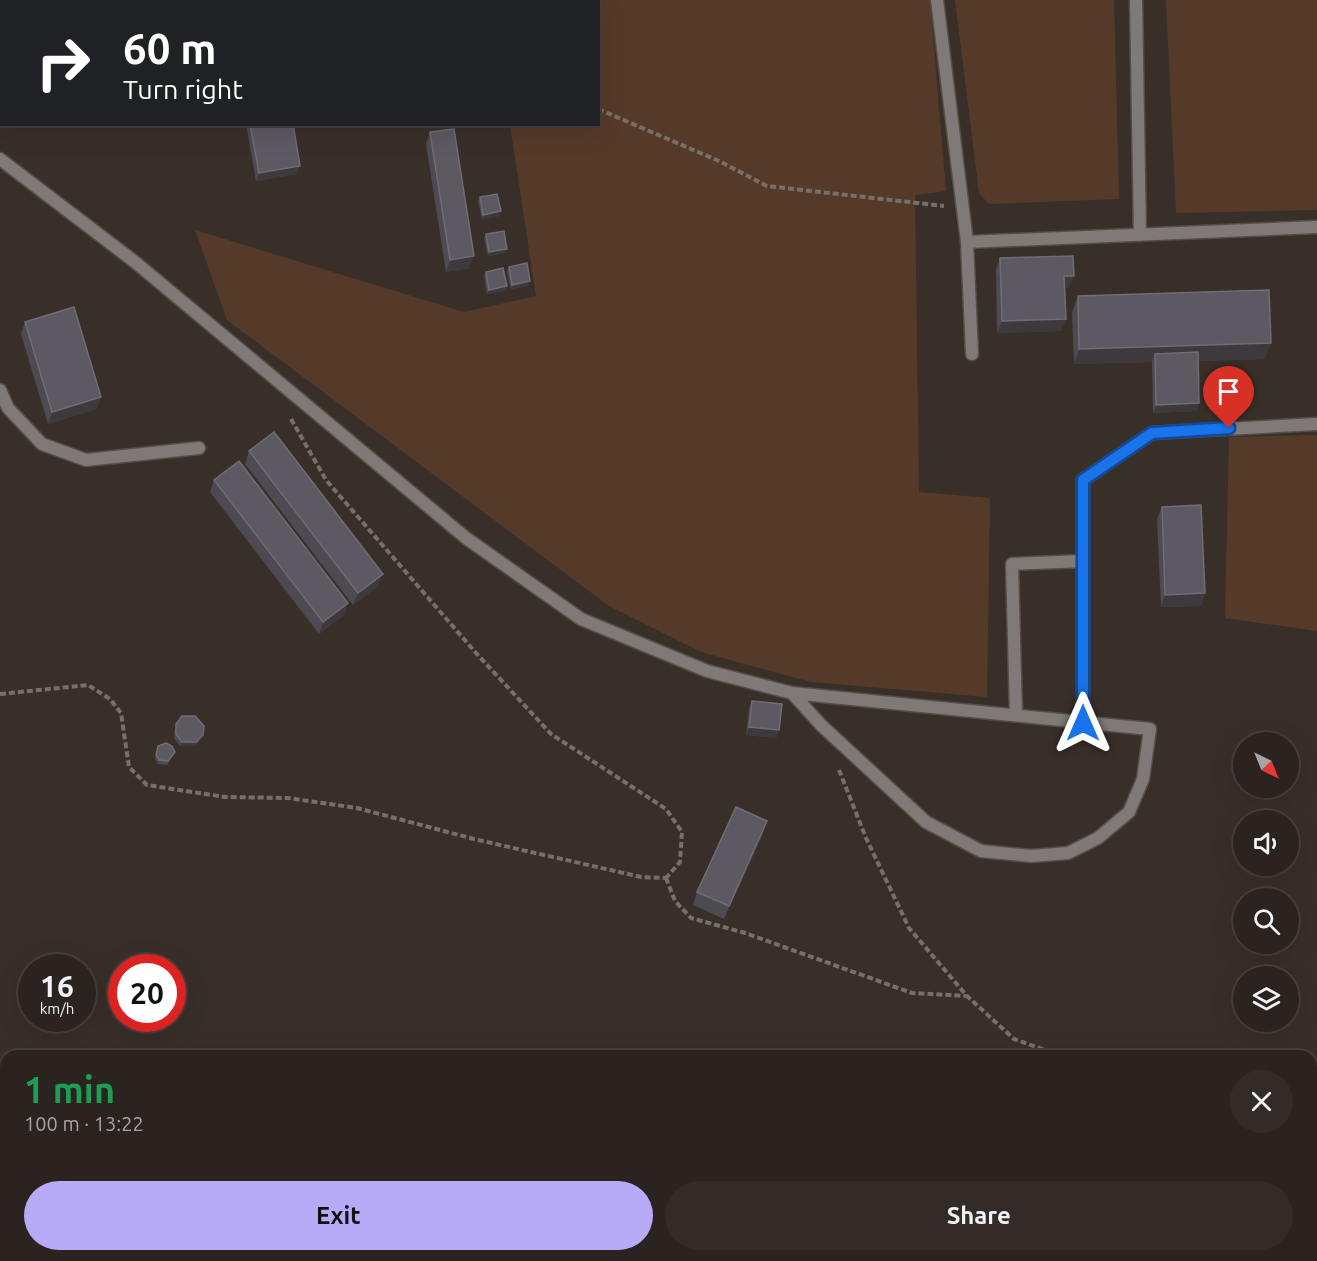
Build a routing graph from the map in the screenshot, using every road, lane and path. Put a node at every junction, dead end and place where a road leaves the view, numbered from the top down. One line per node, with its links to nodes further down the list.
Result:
1 (938, 0): 5 (lane)
2 (1136, 0): 7 (lane)
3 (600, 110): 5 (path)
4 (0, 159): 15 (lane)
5 (963, 208): 8 (lane)
6 (1317, 227): 7 (lane)
7 (1140, 235): 8 (lane)
8 (967, 242): 9 (lane)
9 (972, 354)
10 (0, 390): 13 (lane)
11 (287, 412): 20 (path)
12 (1317, 423): 14 (lane)
13 (199, 448)
14 (1083, 561): 17 (lane); 18 (lane)
15 (792, 693): 17 (lane); 18 (lane)
16 (0, 694): 20 (path)
17 (1016, 714): 18 (lane)
18 (1083, 723)
19 (838, 766): 21 (path)
20 (666, 878): 21 (path)
21 (967, 996): 22 (path)
22 (1045, 1050)

